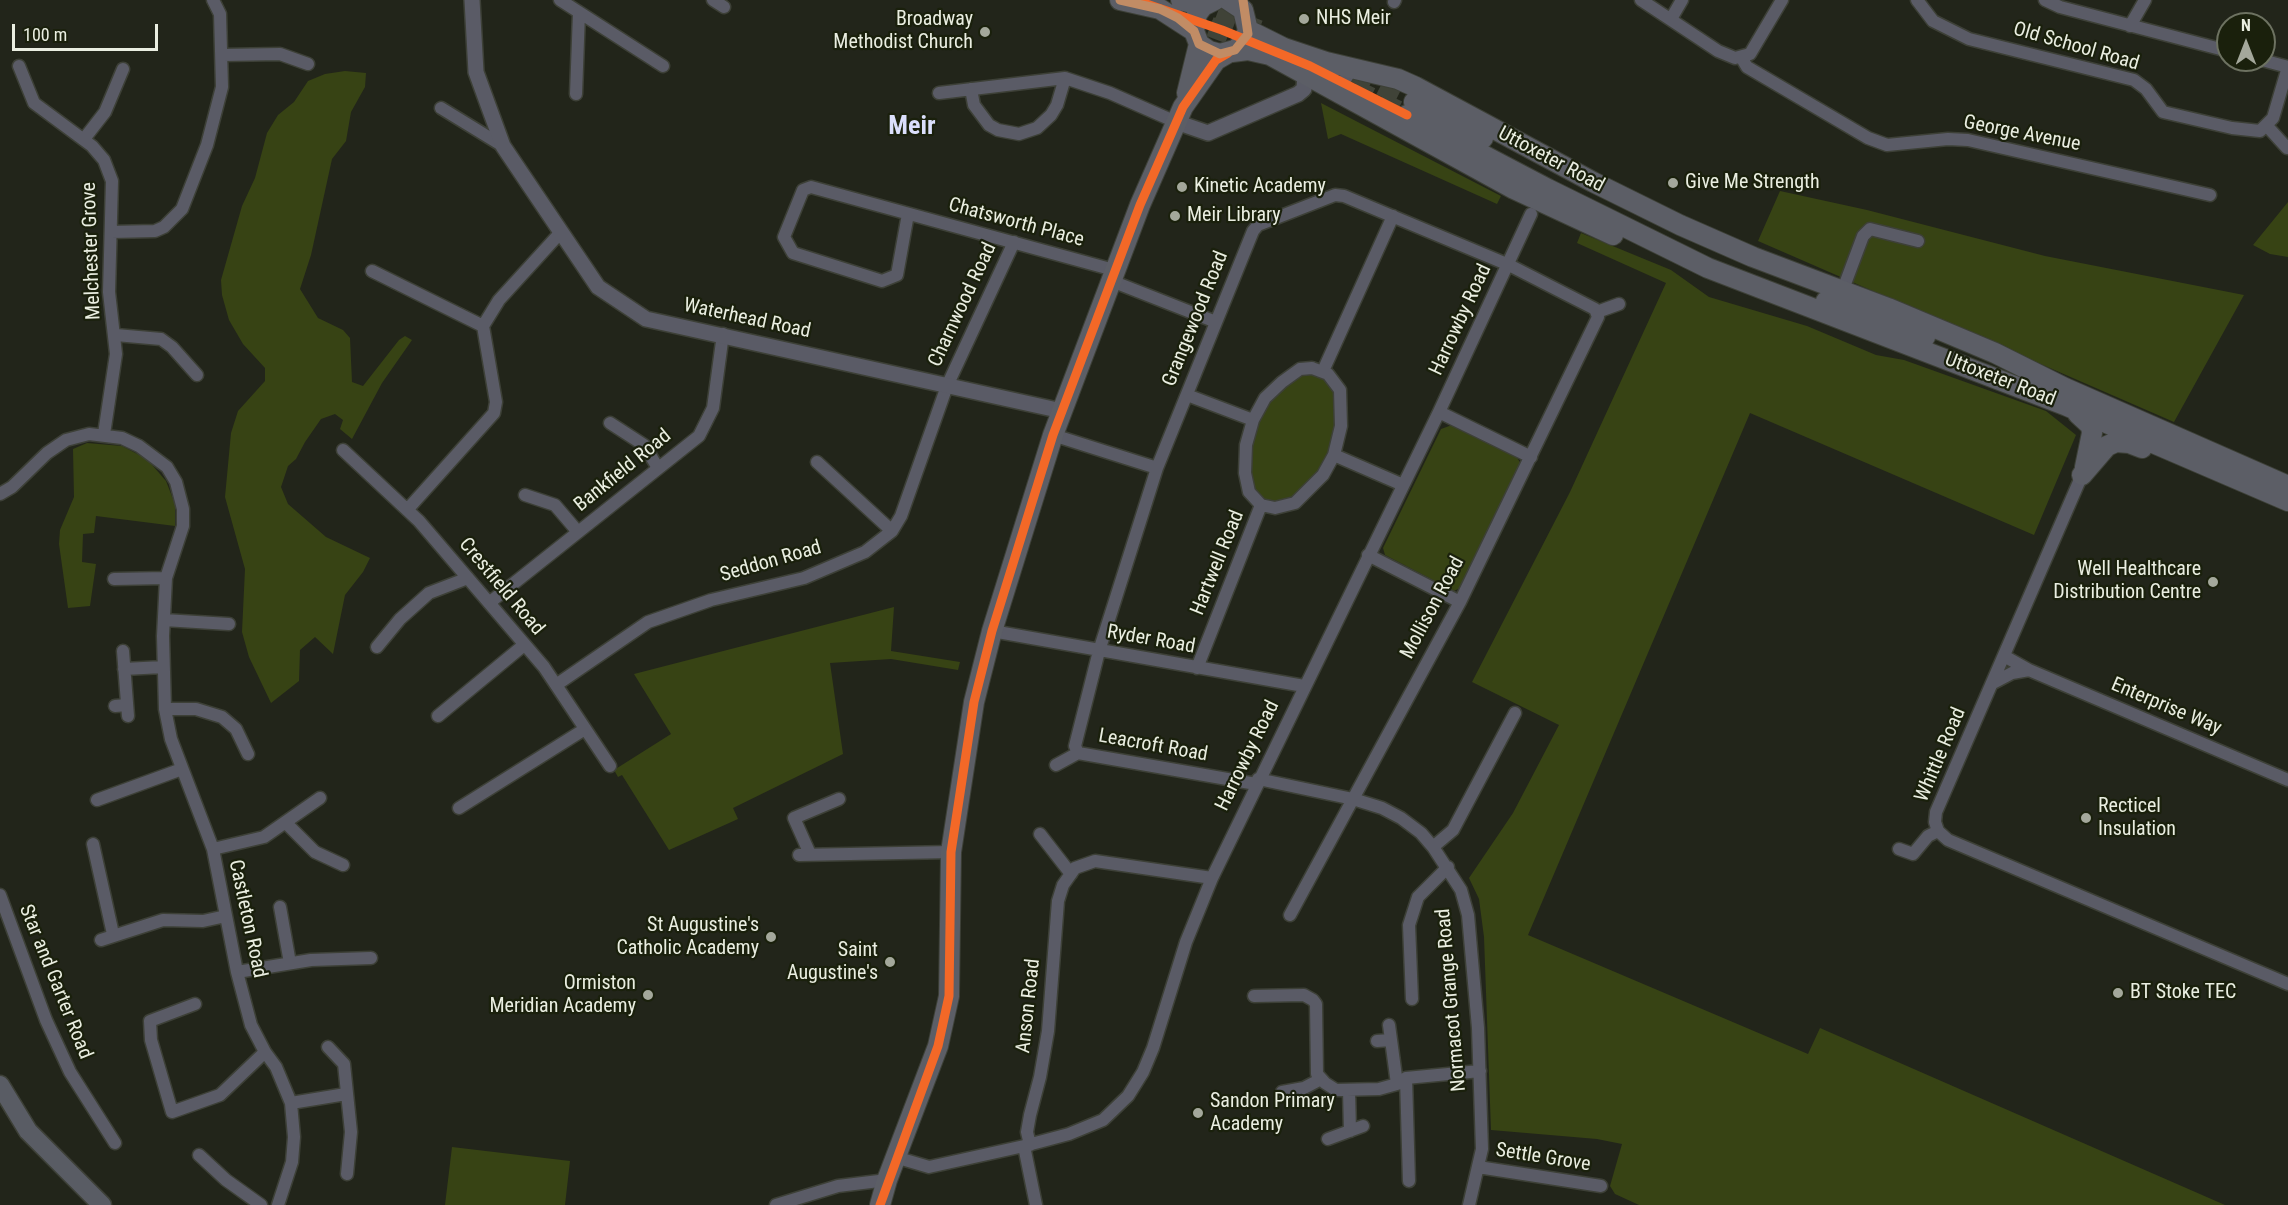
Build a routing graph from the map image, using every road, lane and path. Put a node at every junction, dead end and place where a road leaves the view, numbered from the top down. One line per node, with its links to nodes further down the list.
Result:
1 (213, 0): 21 (street)
2 (472, 0): 39 (street, Waterhead Road)
3 (560, 0): 14 (street)
4 (1120, 0): 18 (highway)
5 (1181, 0): 12 (highway)
6 (1641, 0): 15 (street)
7 (1682, 0): 15 (street)
8 (1782, 0): 22 (street)
9 (1917, 0): 37 (street, Old School Road)
10 (2045, 0): 16 (street)
11 (2145, 0): 16 (street)
12 (1209, 3): 18 (highway)
13 (1238, 3): 17 (highway)
14 (579, 13): 25 (street); 34 (street)
15 (1671, 19): 22 (street)
16 (2130, 26): 19 (street)
17 (1248, 30): 20 (highway); 28 (highway, Uttoxeter Road)
18 (1197, 38): 20 (highway); 36 (highway)
19 (2216, 48)
20 (1230, 52): 29 (highway); 36 (highway)
21 (224, 55): 23 (street); 45 (street)
22 (1741, 57): 41 (street, George Avenue)
23 (308, 64)
24 (19, 66): 38 (street, Melchester Grove)
25 (663, 66)
26 (2288, 67): 37 (street)
27 (123, 69): 38 (street)
28 (1351, 70): 31 (street); 53 (highway, Uttoxeter Road)
29 (1305, 73): 31 (highway); 36 (street)
30 (1065, 78): 32 (street); 32 (street); 36 (street)
31 (1329, 87): 50 (highway)
32 (971, 89): 33 (street)
33 (939, 93)
34 (576, 94)
35 (441, 108): 39 (street)
36 (1179, 115): 52 (highway)
37 (2267, 126): 40 (street)
38 (84, 139): 45 (street, Melchester Grove)
39 (503, 146): 46 (street, Waterhead Road)
40 (2287, 148)
41 (2210, 195)
42 (908, 214): 42 (street, Chatsworth Place); 47 (street, Chatsworth Place)
43 (1531, 214): 49 (street, Harrowby Road)
44 (1393, 216): 49 (street, Grangewood Road); 56 (street, Grangewood Road); 60 (street)
45 (111, 232): 59 (street, Melchester Grove)
46 (561, 232): 57 (street); 58 (street, Waterhead Road)
47 (1014, 242): 52 (street, Chatsworth Place); 62 (street, Charnwood Road)
48 (1918, 242): 53 (street)
49 (1509, 265): 55 (street); 66 (street, Harrowby Road)
50 (1708, 268): 64 (highway, Uttoxeter Road); 64 (highway)
51 (372, 271): 57 (street)
52 (1112, 275): 56 (street, Chatsworth Place); 65 (highway)
53 (1848, 294): 64 (highway, Uttoxeter Road)
54 (1619, 304): 55 (street)
55 (1597, 312): 73 (street, Mollison Road)
56 (1216, 322): 63 (street, Grangewood Road)
57 (483, 326): 85 (street)
58 (723, 334): 62 (street, Waterhead Road); 75 (street, Bankfield Road)
59 (116, 335): 61 (street); 69 (street, Melchester Grove)
60 (1323, 371): 67 (street, Hartwell Road); 72 (street, Hartwell Road)
61 (197, 375)
62 (947, 386): 65 (street, Waterhead Road); 86 (street, Seddon Road)
63 (1187, 395): 67 (street); 76 (street, Grangewood Road)
64 (2066, 397): 77 (highway); 79 (highway, Uttoxeter Road); 80 (highway, Uttoxeter Road)
65 (1062, 411): 70 (highway)
66 (1439, 412): 73 (street); 78 (street, Harrowby Road)
67 (1252, 420): 84 (street, Hartwell Road)
68 (610, 423): 75 (street)
69 (104, 434): 81 (street); 89 (street, Castleton Road)
70 (1053, 435): 76 (street); 96 (highway)
71 (343, 450): 85 (street, Crestfield Road)
72 (1334, 455): 78 (street); 84 (street, Hartwell Road)
73 (1531, 457): 92 (street, Mollison Road)
74 (817, 462): 86 (street)
75 (658, 468): 87 (street, Bankfield Road)
76 (1157, 468): 100 (street, Grangewood Road)
77 (2082, 475): 80 (highway); 101 (street, Whittle Road)
78 (1403, 485): 88 (street, Harrowby Road)
79 (2288, 486)
80 (2266, 492): 83 (highway, Uttoxeter Road)
81 (0, 494)
82 (525, 495): 87 (street)
83 (2288, 501)
84 (1261, 505): 103 (street, Hartwell Road)
85 (407, 510): 90 (street, Crestfield Road)
86 (892, 531): 107 (street, Seddon Road)
87 (578, 532): 93 (street, Bankfield Road)
88 (1368, 555): 92 (street); 108 (street, Harrowby Road)
89 (166, 578): 91 (street); 94 (street, Castleton Road)
90 (468, 578): 93 (street, Crestfield Road); 98 (street)
91 (114, 579)
92 (1460, 602): 123 (street, Mollison Road)
93 (489, 603): 97 (street, Crestfield Road)
94 (164, 620): 95 (street); 102 (street, Castleton Road)
95 (228, 624)
96 (992, 631): 100 (street, Ryder Road); 133 (highway)
97 (524, 645): 107 (street, Crestfield Road); 112 (street)
98 (377, 647)
99 (123, 651): 104 (street)
100 (1099, 651): 103 (street, Ryder Road); 114 (street, Leacroft Road)
101 (2004, 656): 105 (street, Enterprise Way); 106 (street, Whittle Road)
102 (163, 666): 104 (street); 110 (street, Castleton Road)
103 (1197, 668): 108 (street, Ryder Road)
104 (124, 669): 109 (street)
105 (2029, 670): 106 (street); 119 (street, Enterprise Way)
106 (1993, 683): 127 (street, Whittle Road)
107 (556, 685): 113 (street, Crestfield Road)
108 (1304, 686): 120 (street, Harrowby Road)
109 (123, 709)
110 (165, 709): 115 (street); 118 (street, Castleton Road)
111 (1515, 713): 130 (street)
112 (438, 716)
113 (585, 729): 117 (street, Crestfield Road); 125 (street)
114 (1078, 753): 116 (street, Leacroft Road); 120 (street, Leacroft Road)
115 (248, 754)
116 (1056, 765)
117 (610, 766)
118 (183, 769): 124 (street); 131 (street, Castleton Road)
119 (2288, 780)
120 (1257, 782): 123 (street, Normacot Grange Road); 137 (street, Harrowby Road)
121 (320, 798): 126 (street)
122 (839, 799): 133 (street)
123 (1353, 799): 130 (street, Normacot Grange Road); 140 (street, Mollison Road)
124 (97, 800)
125 (459, 808)
126 (286, 823): 131 (street); 134 (street)
127 (1938, 831): 132 (street); 147 (street, Whittle Road)
128 (1040, 834): 136 (street)
129 (93, 844): 142 (street)
130 (1433, 847): 135 (street, Normacot Grange Road)
131 (213, 849): 141 (street, Castleton Road)
132 (1899, 849)
133 (951, 852): 169 (highway)
134 (343, 865)
135 (1448, 867): 149 (street); 156 (street, Normacot Grange Road)
136 (1071, 874): 137 (street); 168 (street, Anson Road)
137 (1212, 878): 168 (street, Harrowby Road)
138 (0, 895): 167 (street, Star and Garter Road)
139 (280, 907): 145 (street)
140 (1290, 915)
141 (226, 916): 142 (street); 146 (street, Castleton Road)
142 (113, 934): 143 (street)
143 (101, 940)
144 (366, 955): 145 (street)
145 (290, 963): 146 (street)
146 (237, 972): 155 (street, Castleton Road)
147 (2288, 984)
148 (1254, 996): 157 (street)
149 (1412, 999)
150 (195, 1004): 155 (street)
151 (1389, 1025): 152 (street)
152 (1391, 1040): 153 (street); 158 (street)
153 (1377, 1041)
154 (328, 1047): 162 (street)
155 (265, 1052): 163 (street, Castleton Road)
156 (1480, 1071): 158 (street); 171 (street, Normacot Grange Road)
157 (1322, 1079): 160 (street); 161 (street)
158 (1402, 1081): 160 (street); 174 (street)
159 (0, 1085): 176 (main road)
160 (1349, 1090): 165 (street)
161 (1282, 1092)
162 (346, 1094): 163 (street); 172 (street)
163 (291, 1103): 178 (street, Castleton Road)
164 (1362, 1126): 165 (street)
165 (1350, 1131): 166 (street)
166 (1328, 1138)
167 (115, 1143)
168 (1027, 1146): 169 (street, Harrowby Road); 181 (street, Anson Road)
169 (895, 1157): 173 (highway)
170 (202, 1163): 177 (street)
171 (1478, 1167): 175 (street, Settle Grove); 182 (street, Normacot Grange Road)
172 (347, 1174)
173 (887, 1180): 179 (street); 180 (highway)
174 (1409, 1181)
175 (1601, 1186)
176 (102, 1205)
177 (261, 1205)
178 (278, 1205)
179 (776, 1205)
180 (880, 1205)
181 (1036, 1205)
182 (1469, 1205)

